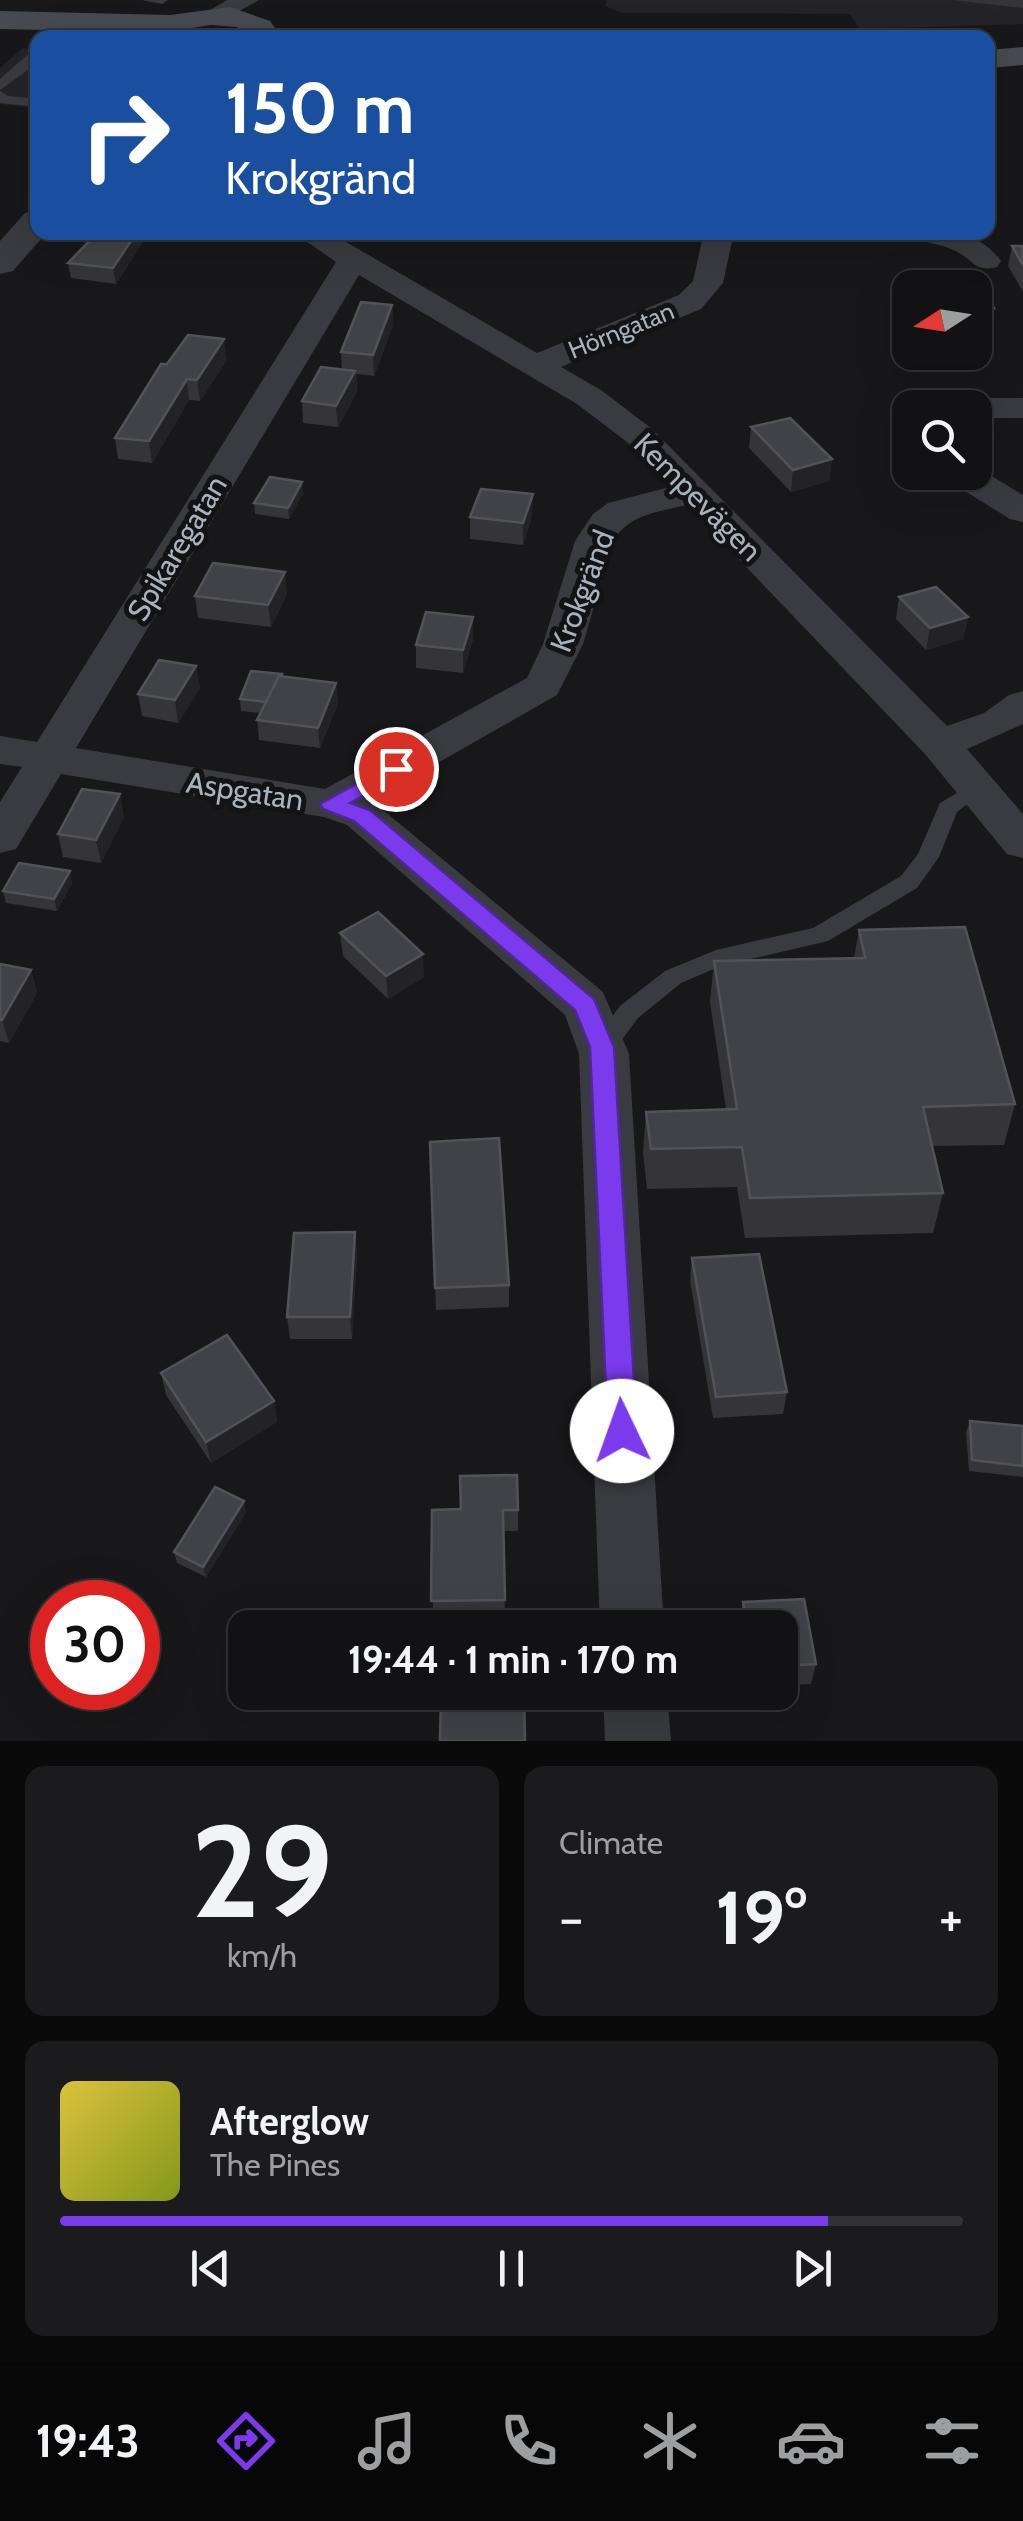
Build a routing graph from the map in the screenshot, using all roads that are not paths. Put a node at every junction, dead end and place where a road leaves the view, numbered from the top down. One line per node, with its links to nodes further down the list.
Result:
1 (148, 0): 3 (lane)
2 (0, 20): 3 (main road)
3 (160, 20): 4 (main road)
4 (264, 22)
5 (0, 32): 6 (main road)
6 (30, 34)
7 (1023, 46): 8 (main road)
8 (995, 48)
9 (1023, 56): 10 (main road)
10 (995, 58)
11 (30, 59): 12 (lane)
12 (0, 86)
13 (0, 96): 14 (lane)
14 (30, 102)
15 (321, 240): 18 (street, Kempevägen)
16 (717, 240): 20 (street, Hörngatan)
17 (950, 240): 19 (street)
18 (354, 258): 20 (street, Kempevägen); 29 (street, Spikaregatan)
19 (986, 261)
20 (536, 365): 24 (street, Kempevägen)
21 (992, 408): 22 (street)
22 (1023, 408)
23 (990, 490): 25 (street)
24 (693, 492): 27 (street, Kempevägen); 31 (street, Krokgränd)
25 (1023, 510)
26 (1023, 704): 27 (street)
27 (940, 744): 30 (street, Kempevägen)
28 (0, 750): 29 (street, Aspgatan)
29 (48, 760): 31 (street, Aspgatan); 32 (street, Spikaregatan)
30 (976, 788): 33 (street, Kempevägen); 34 (lane)
31 (331, 804): 34 (street, Aspgatan)
32 (0, 838)
33 (1023, 843)
34 (602, 1047): 35 (street, Aspgatan)
35 (631, 1610)
36 (636, 1710): 37 (street)
37 (638, 1741)

